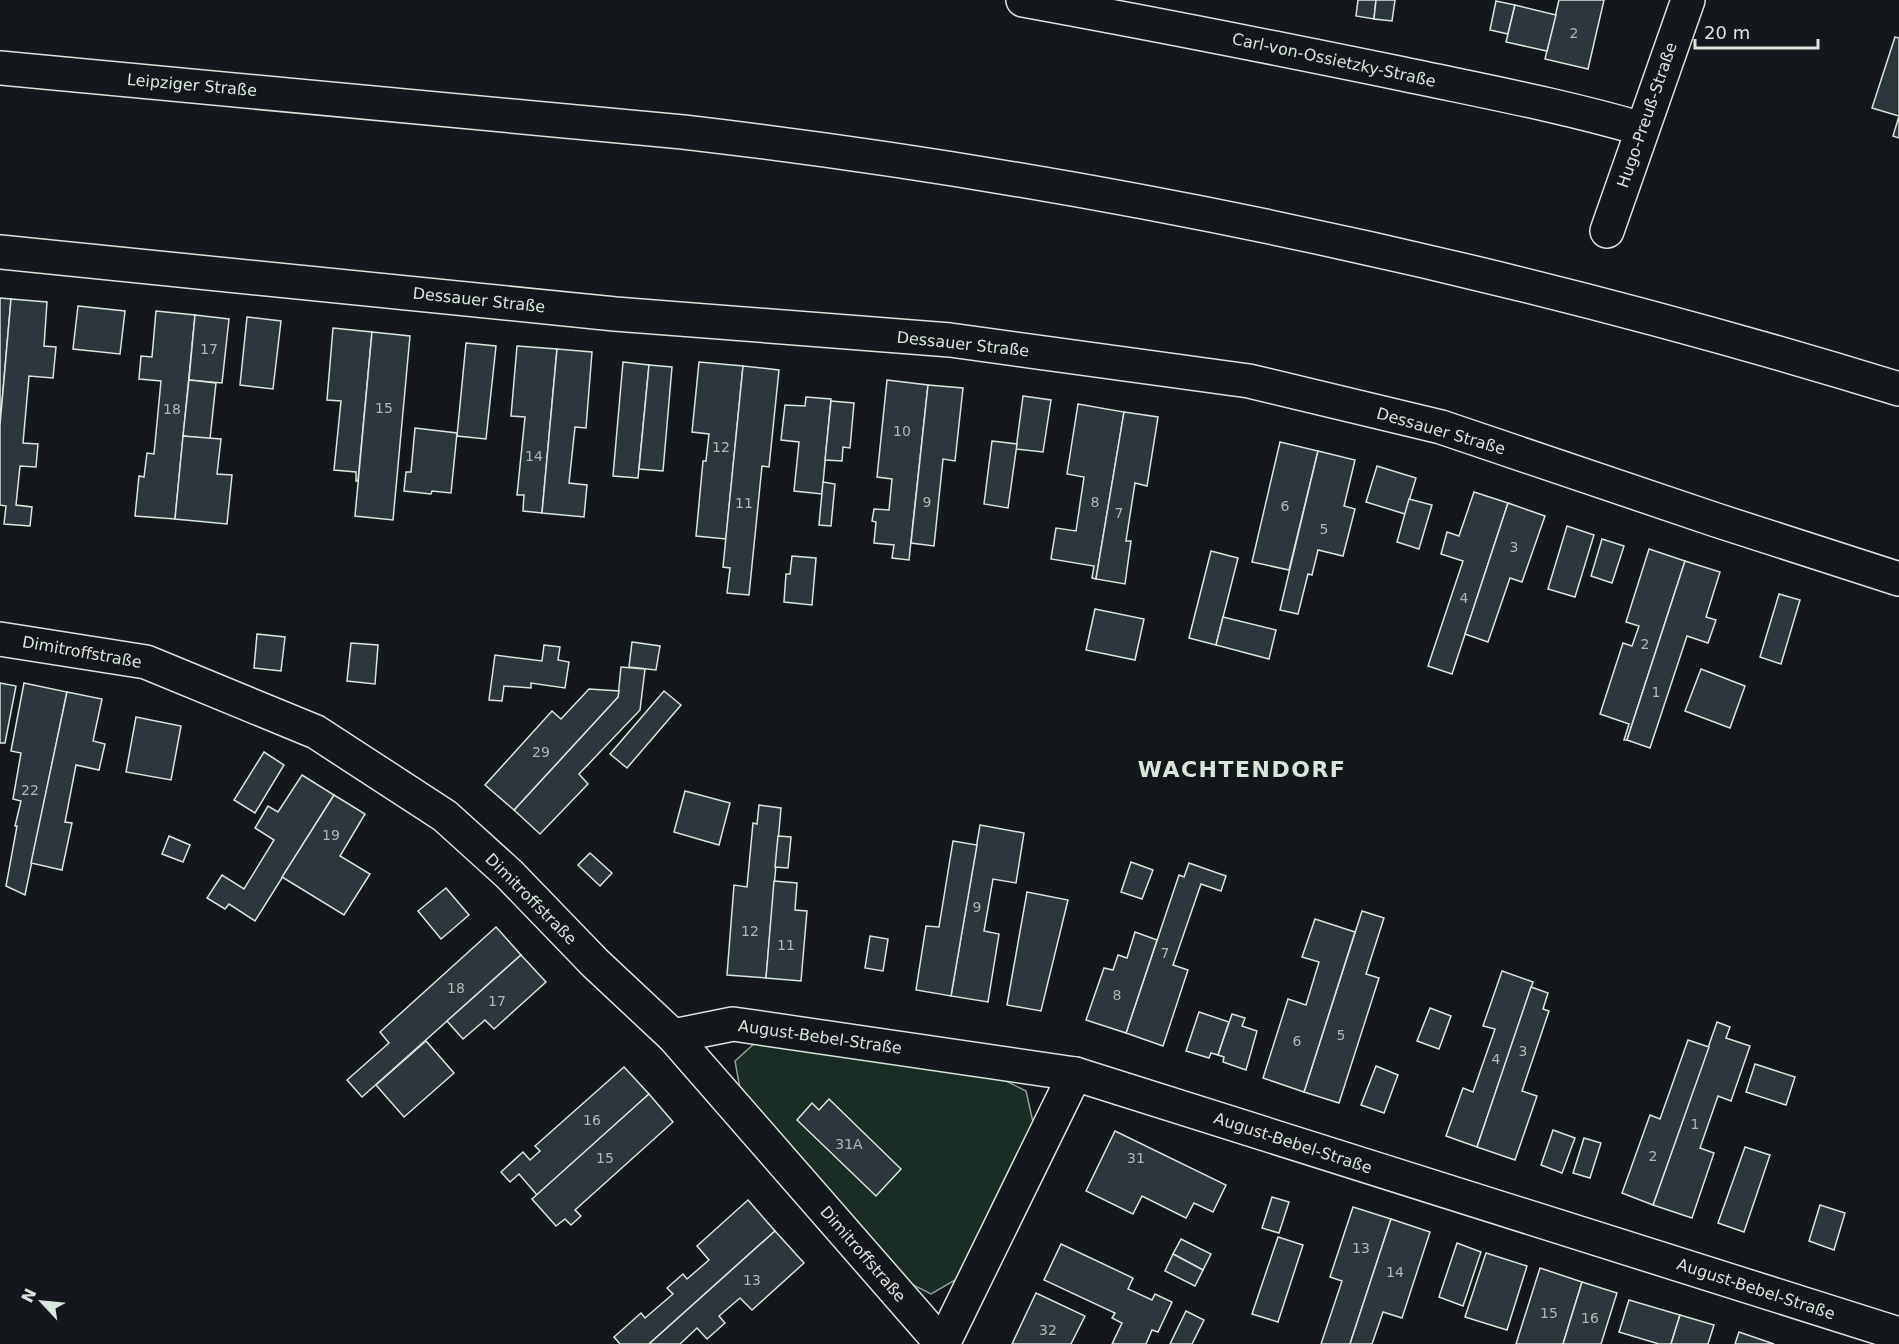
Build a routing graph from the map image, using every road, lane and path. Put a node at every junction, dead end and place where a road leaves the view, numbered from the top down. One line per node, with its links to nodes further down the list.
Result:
1 (1023, 0): 4 (street, Carl-von-Ossietzky-Straße)
2 (1688, 0): 4 (street, Hugo-Preuß-Straße)
3 (0, 68): 7 (street, Leipziger Straße)
4 (1642, 129): 5 (street, Hugo-Preuß-Straße)
5 (1607, 231)
6 (0, 252): 8 (street, Dessauer Straße)
7 (1899, 389)
8 (1899, 579)
9 (0, 639): 10 (street, Dimitroffstraße)
10 (673, 1036): 11 (street, August-Bebel-Straße); 13 (street, Dimitroffstraße)
11 (1075, 1074): 12 (street, August-Bebel-Straße); 13 (street, Dimitroffstraße)
12 (1899, 1334)
13 (942, 1344)

